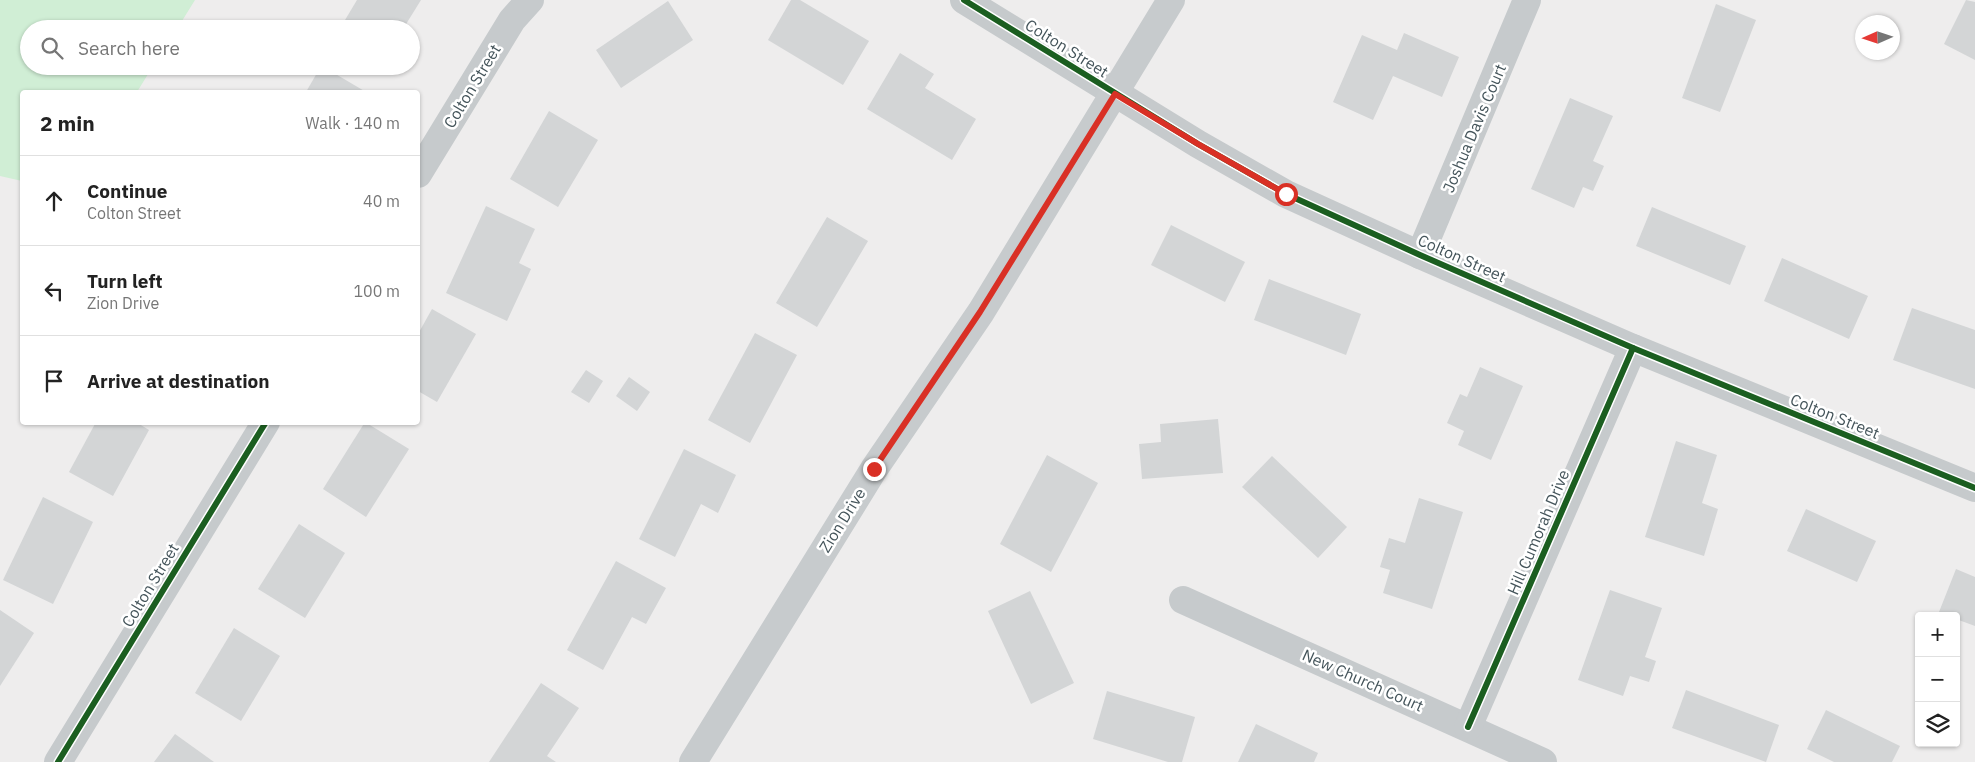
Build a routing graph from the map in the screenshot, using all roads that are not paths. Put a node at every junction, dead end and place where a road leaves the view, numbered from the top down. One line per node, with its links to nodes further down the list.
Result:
1 (530, 0): 6 (street, Colton Street)
2 (964, 0): 5 (street, Colton Street)
3 (1171, 0): 5 (main road, Zion Drive)
4 (1527, 0): 7 (street, Joshua Davis Court)
5 (1115, 94): 7 (street, Colton Street); 14 (main road, Zion Drive)
6 (420, 171)
7 (1420, 255): 8 (street, Colton Street)
8 (1633, 348): 10 (street, Colton Street); 12 (street, Hill Cumorah Drive)
9 (264, 425): 13 (street, Colton Street)
10 (1975, 488)
11 (1183, 600): 12 (street, New Church Court)
12 (1468, 727): 15 (street, New Church Court)
13 (58, 762)
14 (693, 762)
15 (1543, 762)

